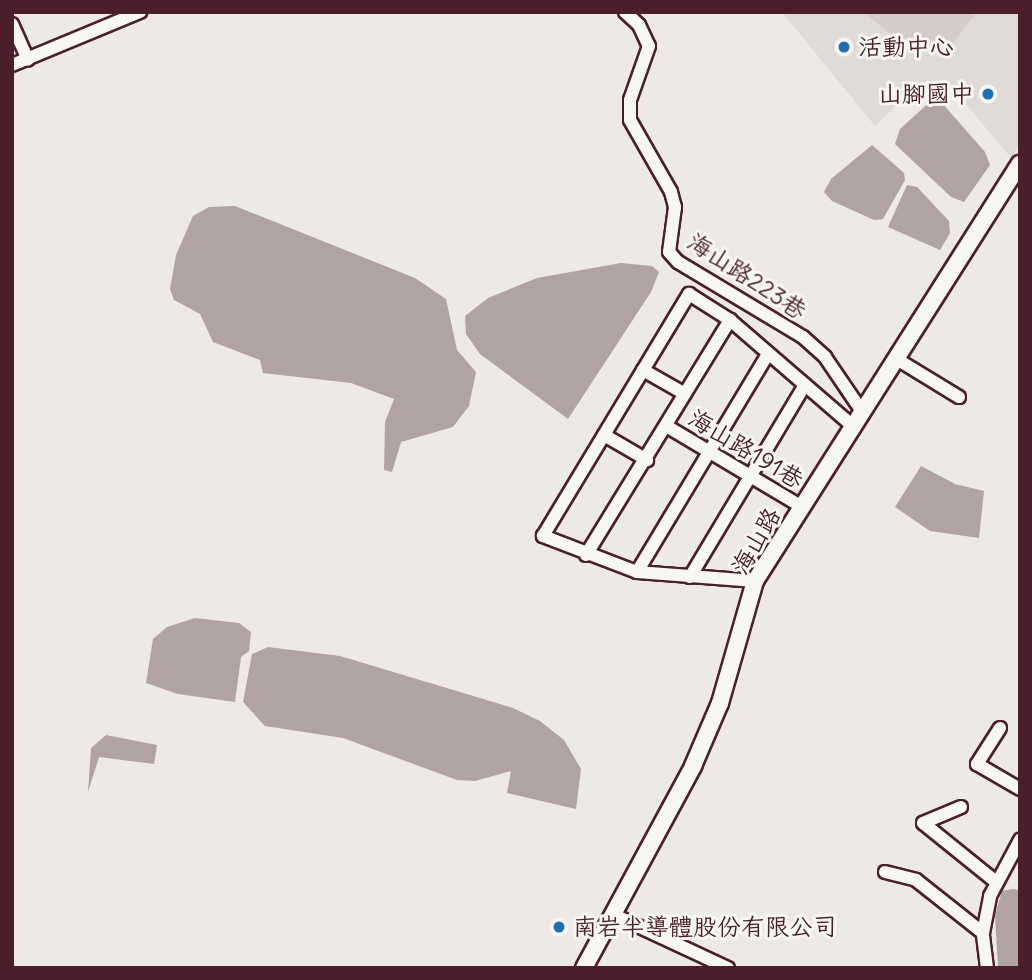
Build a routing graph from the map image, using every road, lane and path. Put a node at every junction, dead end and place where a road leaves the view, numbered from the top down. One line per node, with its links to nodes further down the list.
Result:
1 (140, 12): 4 (street)
2 (625, 12): 14 (street, 海山路223巷)
3 (12, 24): 4 (street)
4 (27, 60): 5 (street)
5 (12, 65)
6 (1020, 164): 9 (main road, 海山路)
7 (730, 320): 8 (street); 10 (street); 12 (street)
8 (768, 354): 11 (street); 18 (street)
9 (895, 358): 13 (street); 14 (main road, 海山路)
10 (643, 370): 12 (street); 17 (street)
11 (806, 385): 15 (street); 20 (street)
12 (685, 394): 16 (street)
13 (959, 397)
14 (861, 410): 15 (main road, 海山路)
15 (853, 426): 21 (main road, 海山路)
16 (668, 427): 18 (street, 海山路191巷); 19 (street)
17 (604, 435): 19 (street); 22 (street)
18 (709, 452): 20 (street, 海山路191巷); 23 (street)
19 (647, 460): 22 (street)
20 (751, 476): 21 (street, 海山路191巷); 24 (street)
21 (802, 507): 25 (main road, 海山路)
22 (586, 555): 23 (street)
23 (637, 572): 24 (street)
24 (690, 577): 25 (street)
25 (755, 581): 32 (main road, 海山路)
26 (1000, 728): 27 (street)
27 (1020, 789)
28 (961, 807): 31 (street)
29 (1020, 840): 31 (street)
30 (885, 872): 33 (street)
31 (995, 881): 33 (street)
32 (612, 914): 34 (main road, 海山路); 35 (street)
33 (983, 933): 36 (street)
34 (584, 968)
35 (728, 968)
36 (987, 968)

